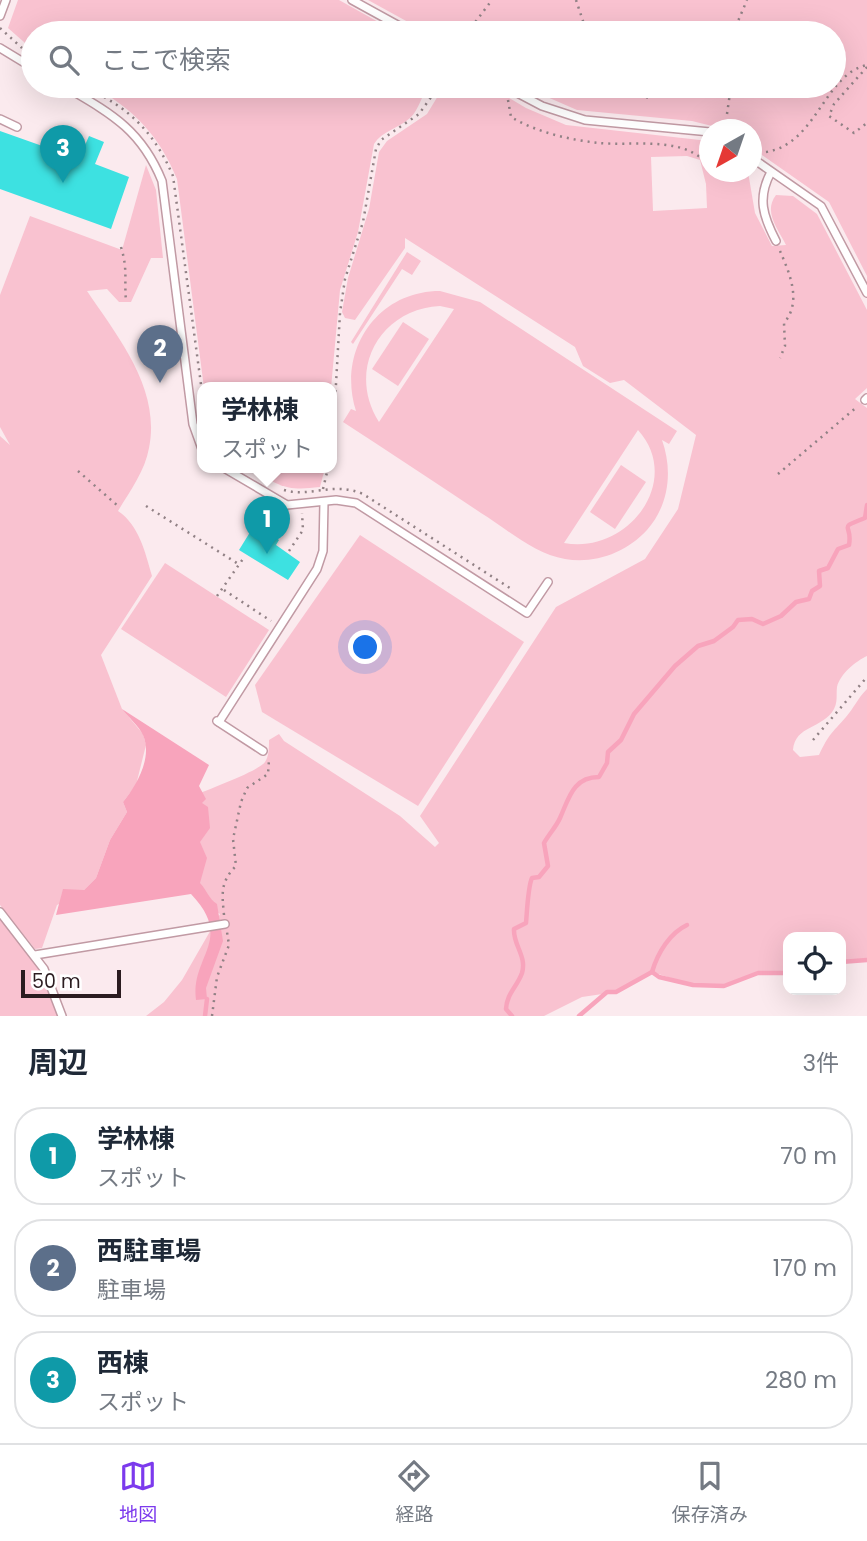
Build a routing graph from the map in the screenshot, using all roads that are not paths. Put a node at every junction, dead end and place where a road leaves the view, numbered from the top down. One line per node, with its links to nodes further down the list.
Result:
1 (6, 0): 3 (lane)
2 (352, 0): 4 (lane)
3 (0, 16)
4 (390, 21)
5 (0, 48): 6 (lane)
6 (21, 61)
7 (84, 98): 16 (lane)
8 (527, 98): 11 (lane)
9 (0, 119): 10 (lane)
10 (17, 127)
11 (699, 131)
12 (762, 166): 13 (lane)
13 (771, 172): 14 (lane); 15 (lane)
14 (776, 241)
15 (867, 293)
16 (197, 435)
17 (233, 473): 18 (lane)
18 (324, 502): 19 (lane); 20 (lane)
19 (548, 582)
20 (263, 751)
21 (0, 912): 23 (lane)
22 (224, 924): 23 (lane)
23 (35, 955): 24 (lane)
24 (62, 1016)

